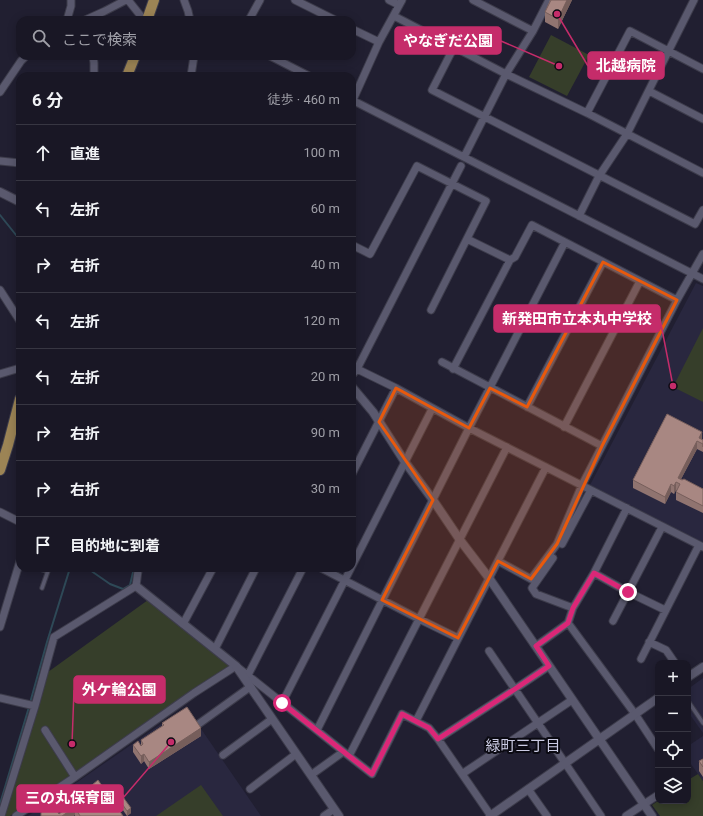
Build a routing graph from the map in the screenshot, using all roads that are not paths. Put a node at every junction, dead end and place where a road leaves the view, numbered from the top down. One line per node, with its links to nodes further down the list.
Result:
1 (71, 0): 12 (street)
2 (127, 0): 13 (street); 14 (street)
3 (154, 0): 15 (main road)
4 (184, 0): 16 (street)
5 (260, 0): 17 (street)
6 (295, 0): 18 (street)
7 (389, 0): 11 (street)
8 (473, 0): 21 (street)
9 (549, 0): 21 (street)
10 (694, 0): 24 (street)
11 (400, 2): 19 (street)
12 (68, 16)
13 (93, 16)
14 (141, 16)
15 (148, 16)
16 (189, 16)
17 (252, 16)
18 (327, 16)
19 (394, 16): 22 (street); 23 (street)
20 (356, 31): 22 (street)
21 (534, 31): 35 (street)
22 (380, 42): 38 (street)
23 (454, 48): 35 (street); 41 (street)
24 (668, 51): 30 (street); 36 (street); 40 (street)
25 (22, 60): 37 (street)
26 (94, 60): 31 (street)
27 (133, 60): 32 (main road)
28 (193, 60): 33 (street)
29 (278, 60): 34 (street)
30 (703, 69)
31 (94, 72)
32 (129, 72)
33 (192, 72)
34 (301, 72)
35 (506, 74): 40 (street); 41 (street)
36 (649, 91): 42 (street); 43 (street)
37 (0, 92)
38 (356, 93)
39 (356, 103): 44 (street)
40 (587, 113): 43 (street)
41 (485, 117): 44 (street); 49 (street)
42 (703, 119)
43 (627, 134): 48 (street); 49 (street)
44 (464, 157): 54 (street)
45 (0, 161): 46 (street)
46 (16, 163)
47 (461, 166): 50 (street)
48 (703, 173)
49 (600, 176): 53 (street); 54 (street)
50 (452, 184): 55 (street); 57 (street); 69 (street)
51 (0, 192): 52 (street)
52 (16, 200)
53 (703, 210)
54 (579, 216): 61 (street)
55 (467, 239): 59 (street); 66 (street)
56 (565, 242): 59 (street); 60 (street); 75 (street)
57 (356, 247)
58 (703, 254): 61 (street)
59 (510, 260): 71 (street)
60 (603, 262): 63 (street); 77 (street)
61 (692, 274): 62 (street); 65 (street)
62 (703, 278)
63 (640, 281): 65 (street); 81 (street)
64 (0, 290): 67 (street)
65 (678, 300): 83 (street)
66 (430, 310)
67 (16, 315)
68 (442, 362): 71 (street)
69 (356, 368)
70 (16, 369): 73 (street)
71 (453, 369): 75 (street)
72 (356, 373): 74 (street)
73 (0, 374)
74 (396, 388): 78 (street); 80 (street)
75 (490, 388): 77 (street); 82 (street)
76 (356, 392): 80 (street)
77 (527, 407): 81 (street)
78 (432, 409): 82 (street); 85 (street)
79 (16, 414): 88 (main road)
80 (379, 422): 85 (street); 86 (street)
81 (564, 427): 83 (street)
82 (469, 428): 84 (street); 91 (street)
83 (602, 446): 89 (street)
84 (507, 447): 87 (street); 96 (street)
85 (405, 462): 91 (street); 98 (street)
86 (356, 466)
87 (546, 467): 89 (street); 99 (street)
88 (0, 470)
89 (582, 485): 90 (street); 99 (street)
90 (591, 490): 92 (street); 115 (street)
91 (433, 500): 96 (street); 114 (street)
92 (627, 508): 95 (street); 108 (street)
93 (0, 512): 94 (street)
94 (16, 520)
95 (662, 527): 97 (street); 113 (street)
96 (460, 540): 109 (street); 117 (street)
97 (701, 546): 116 (street)
98 (356, 559)
99 (498, 561): 109 (street)
100 (17, 572): 121 (street)
101 (47, 572): 112 (lane)
102 (138, 572): 111 (street)
103 (211, 572): 120 (street)
104 (254, 572): 125 (street)
105 (301, 572): 132 (street)
106 (329, 572): 110 (street)
107 (349, 572): 110 (street)
108 (594, 573): 113 (street); 115 (street)
109 (489, 578): 122 (street); 124 (street)
110 (345, 580): 114 (street); 139 (street)
111 (136, 586): 120 (street); 140 (street)
112 (42, 588)
113 (628, 592): 116 (street); 118 (street)
114 (382, 600): 117 (street); 149 (street)
115 (573, 608): 119 (street)
116 (665, 610): 123 (street)
117 (419, 619): 122 (street); 154 (street)
118 (613, 621)
119 (568, 623): 124 (street); 142 (street)
120 (183, 624): 125 (street)
121 (0, 627)
122 (458, 638): 144 (street)
123 (649, 642): 127 (street); 128 (street)
124 (536, 646): 130 (street)
125 (215, 649): 129 (street)
126 (489, 651): 135 (street)
127 (641, 659)
128 (673, 660)
129 (236, 666): 132 (street); 134 (street); 159 (street)
130 (549, 666): 135 (street); 137 (street)
131 (703, 667): 133 (street)
132 (248, 675): 139 (street)
133 (691, 675)
134 (250, 686): 143 (street); 145 (street)
135 (515, 689): 146 (street); 150 (street)
136 (0, 698): 140 (street)
137 (572, 700): 146 (street); 151 (street)
138 (655, 700): 142 (street)
139 (282, 703): 149 (street)
140 (36, 706): 165 (street)
141 (691, 706): 147 (lane)
142 (635, 714): 151 (street); 152 (street)
143 (272, 719): 153 (street); 155 (street)
144 (416, 721): 150 (street); 154 (street)
145 (200, 722)
146 (538, 723): 156 (street); 157 (street)
147 (703, 723)
148 (45, 730): 159 (street)
149 (317, 730): 154 (street)
150 (438, 739): 157 (street)
151 (599, 739): 156 (street); 163 (street)
152 (655, 744)
153 (296, 754): 158 (street); 160 (street)
154 (346, 754): 158 (street)
155 (223, 755)
156 (565, 763): 161 (street); 170 (street)
157 (462, 774): 168 (street)
158 (311, 775): 164 (street)
159 (75, 777): 166 (street)
160 (250, 789)
161 (528, 789): 168 (street); 169 (street)
162 (655, 797): 163 (street)
163 (644, 804): 171 (street); 172 (street)
164 (336, 813): 167 (street)
165 (1, 816)
166 (16, 816)
167 (324, 816)
168 (490, 816)
169 (547, 816)
170 (601, 816)
171 (626, 816)
172 (652, 816)

